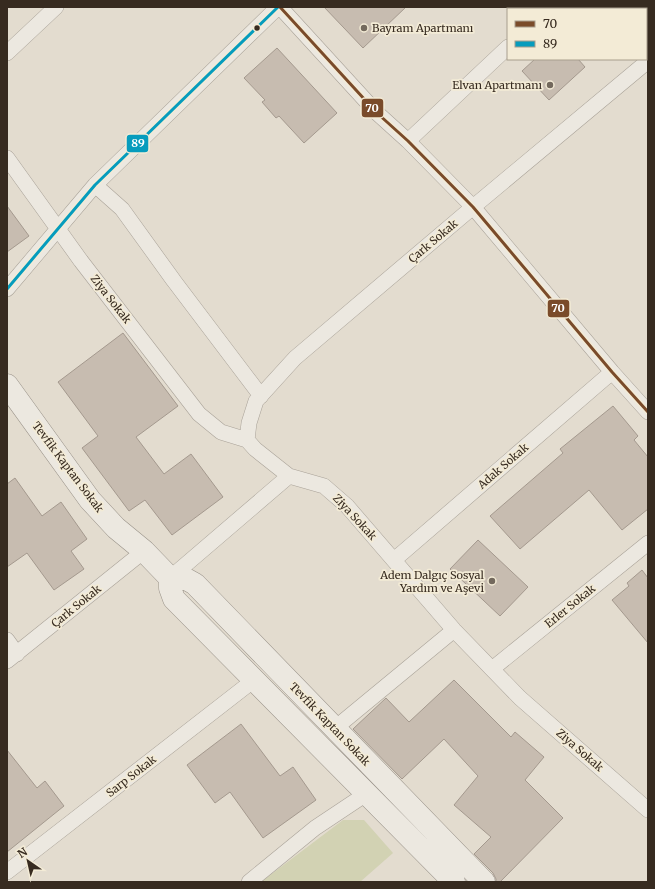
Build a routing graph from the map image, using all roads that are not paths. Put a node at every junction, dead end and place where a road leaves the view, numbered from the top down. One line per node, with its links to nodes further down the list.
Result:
1 (56, 7): 3 (street)
2 (276, 8): 6 (street); 8 (street)
3 (9, 47)
4 (507, 48): 6 (street)
5 (648, 61): 9 (street, Çark Sokak)
6 (408, 141): 9 (street)
7 (7, 158): 10 (street, Ziya Sokak)
8 (95, 185): 10 (street); 14 (street)
9 (473, 207): 12 (street); 14 (street, Çark Sokak)
10 (58, 229): 11 (street); 16 (street, Ziya Sokak)
11 (7, 289)
12 (612, 372): 15 (street); 20 (street, Adak Sokak)
13 (7, 385): 19 (street, Tevfik Kaptan Sokak)
14 (261, 396): 16 (street, Çark Sokak)
15 (648, 412)
16 (247, 440): 17 (street, Ziya Sokak)
17 (289, 476): 20 (street, Ziya Sokak); 21 (street)
18 (648, 543): 25 (street, Erler Sokak)
19 (144, 551): 21 (street, Tevfik Kaptan Sokak); 24 (street, Çark Sokak)
20 (394, 560): 22 (street, Ziya Sokak)
21 (170, 578): 26 (street); 27 (street, Tevfik Kaptan Sokak)
22 (454, 630): 25 (street, Ziya Sokak); 27 (street)
23 (7, 640): 24 (street)
24 (12, 657)
25 (492, 669): 29 (street, Ziya Sokak)
26 (254, 680): 28 (street); 30 (street, Sarp Sokak)
27 (334, 729): 33 (street, Tevfik Kaptan Sokak)
28 (366, 794): 31 (street); 32 (street)
29 (648, 810)
30 (7, 872)
31 (249, 882)
32 (454, 882)
33 (484, 882)

